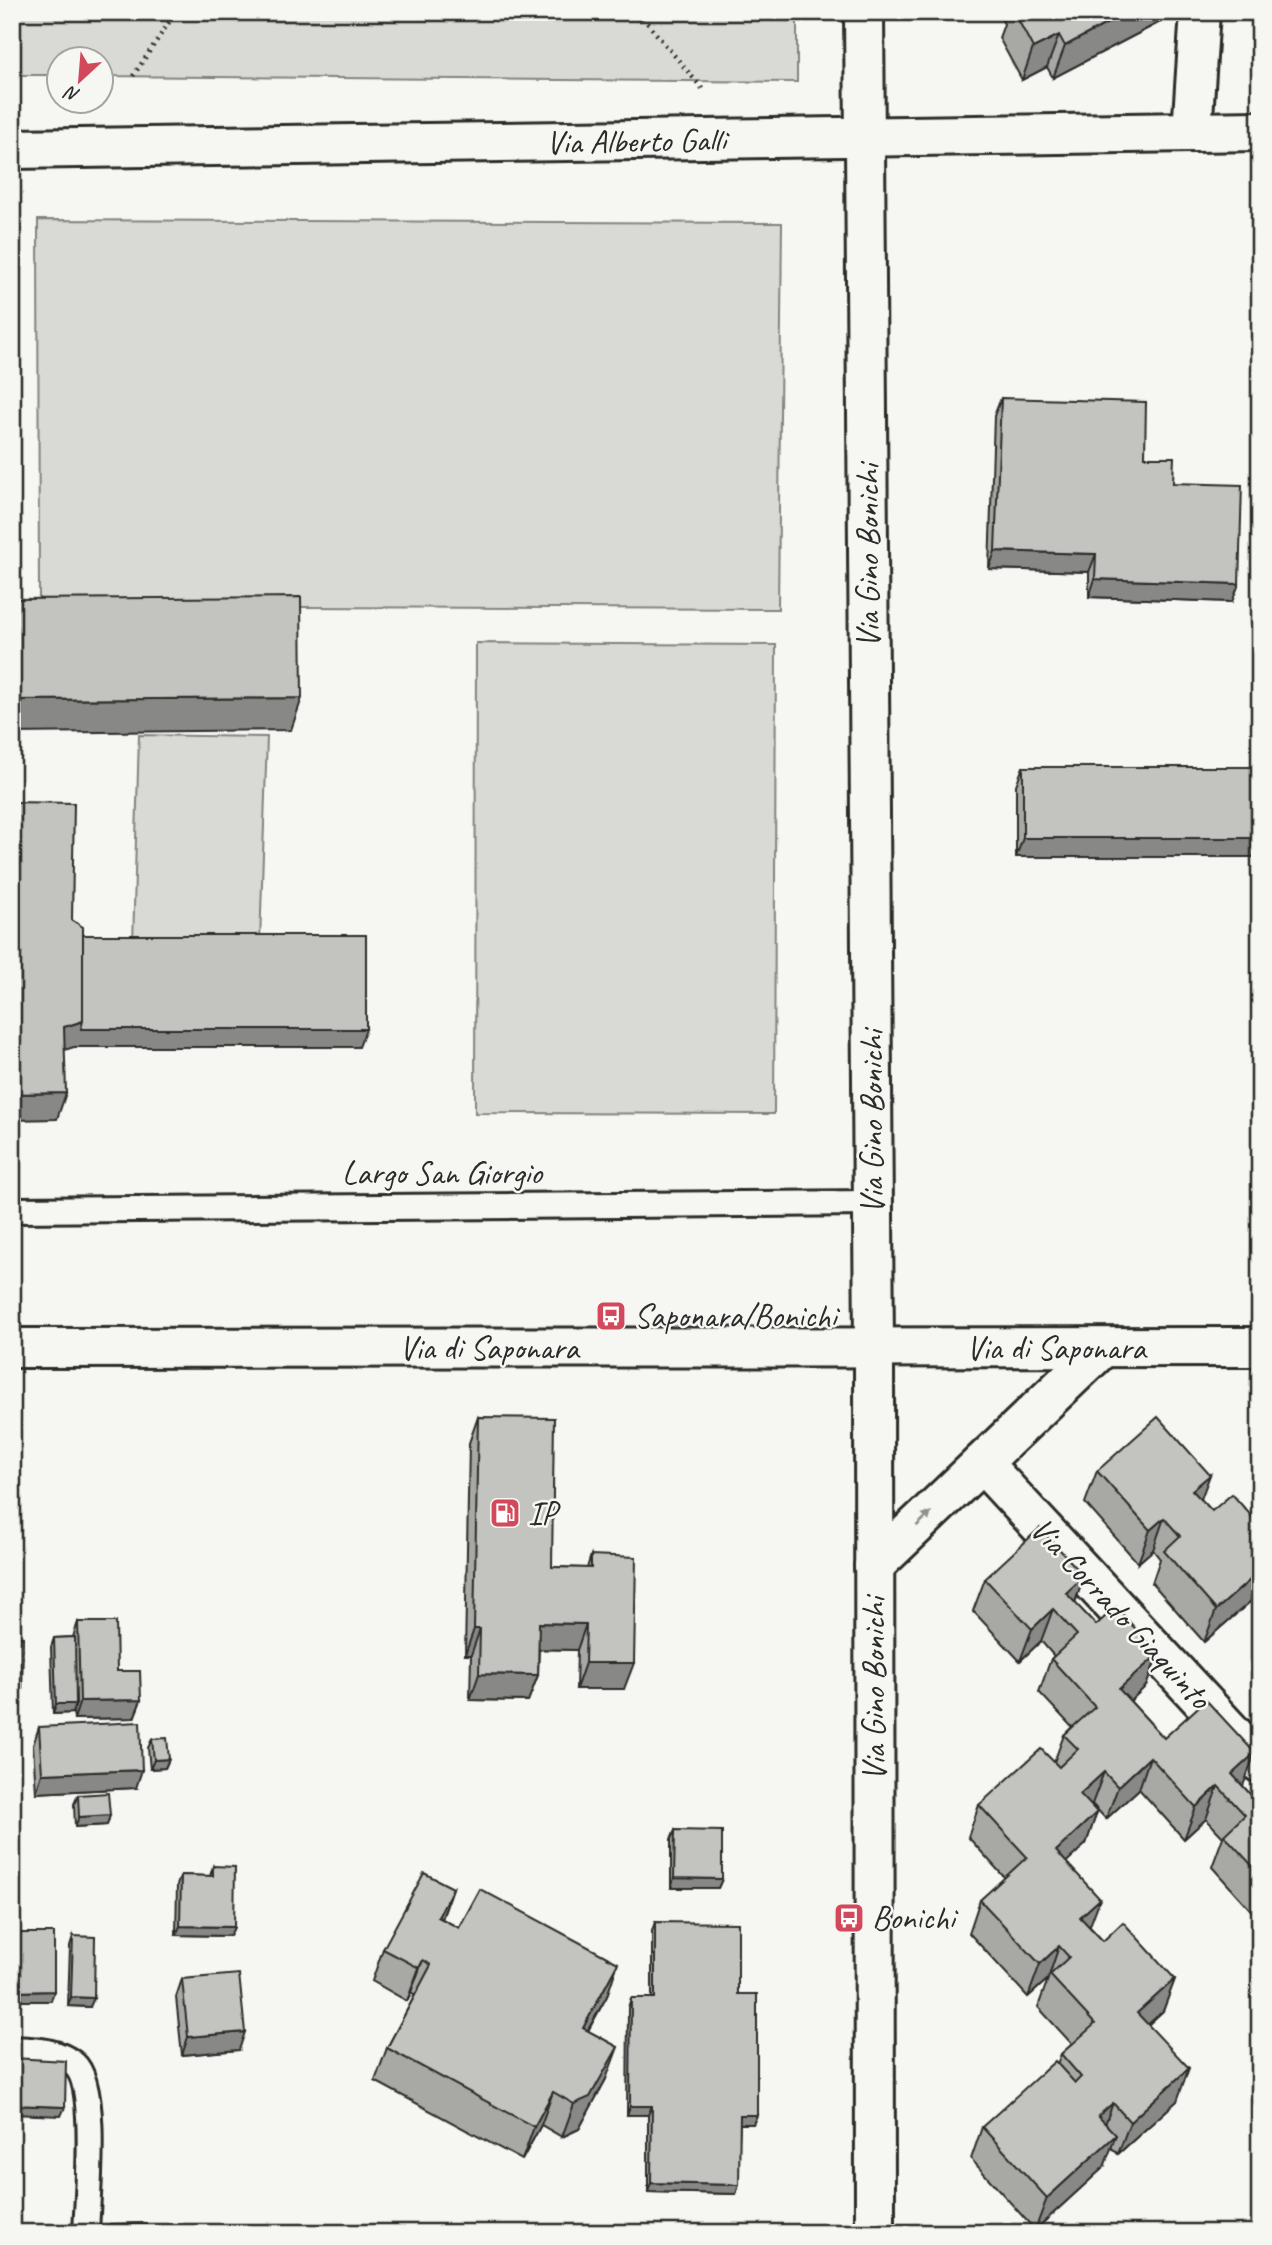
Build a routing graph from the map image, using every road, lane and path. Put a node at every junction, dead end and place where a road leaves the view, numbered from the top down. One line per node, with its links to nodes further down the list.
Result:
1 (176, 12): 5 (path)
2 (638, 12): 6 (path)
3 (864, 12): 9 (street, Via Gino Bonichi)
4 (1200, 12): 8 (street)
5 (133, 76)
6 (705, 92)
7 (1260, 131): 8 (street, Via Alberto Galli)
8 (1192, 132): 9 (street, Via Alberto Galli)
9 (864, 138): 10 (street, Via Alberto Galli); 11 (street, Via Gino Bonichi)
10 (12, 149)
11 (873, 1203): 12 (lane, Largo San Giorgio); 15 (street, Via Gino Bonichi)
12 (12, 1210)
13 (1260, 1347): 16 (street, Via di Saponara)
14 (12, 1348): 15 (street, Via di Saponara)
15 (874, 1348): 16 (street, Via di Saponara); 18 (street, Via Gino Bonichi)
16 (1102, 1348): 17 (street)
17 (982, 1462): 18 (street, one-way to 17); 19 (street, Via Corrado Giaquinto)
18 (874, 1566): 22 (street, Via Gino Bonichi)
19 (1260, 1763)
20 (12, 2049): 21 (lane)
21 (86, 2233)
22 (875, 2233)

